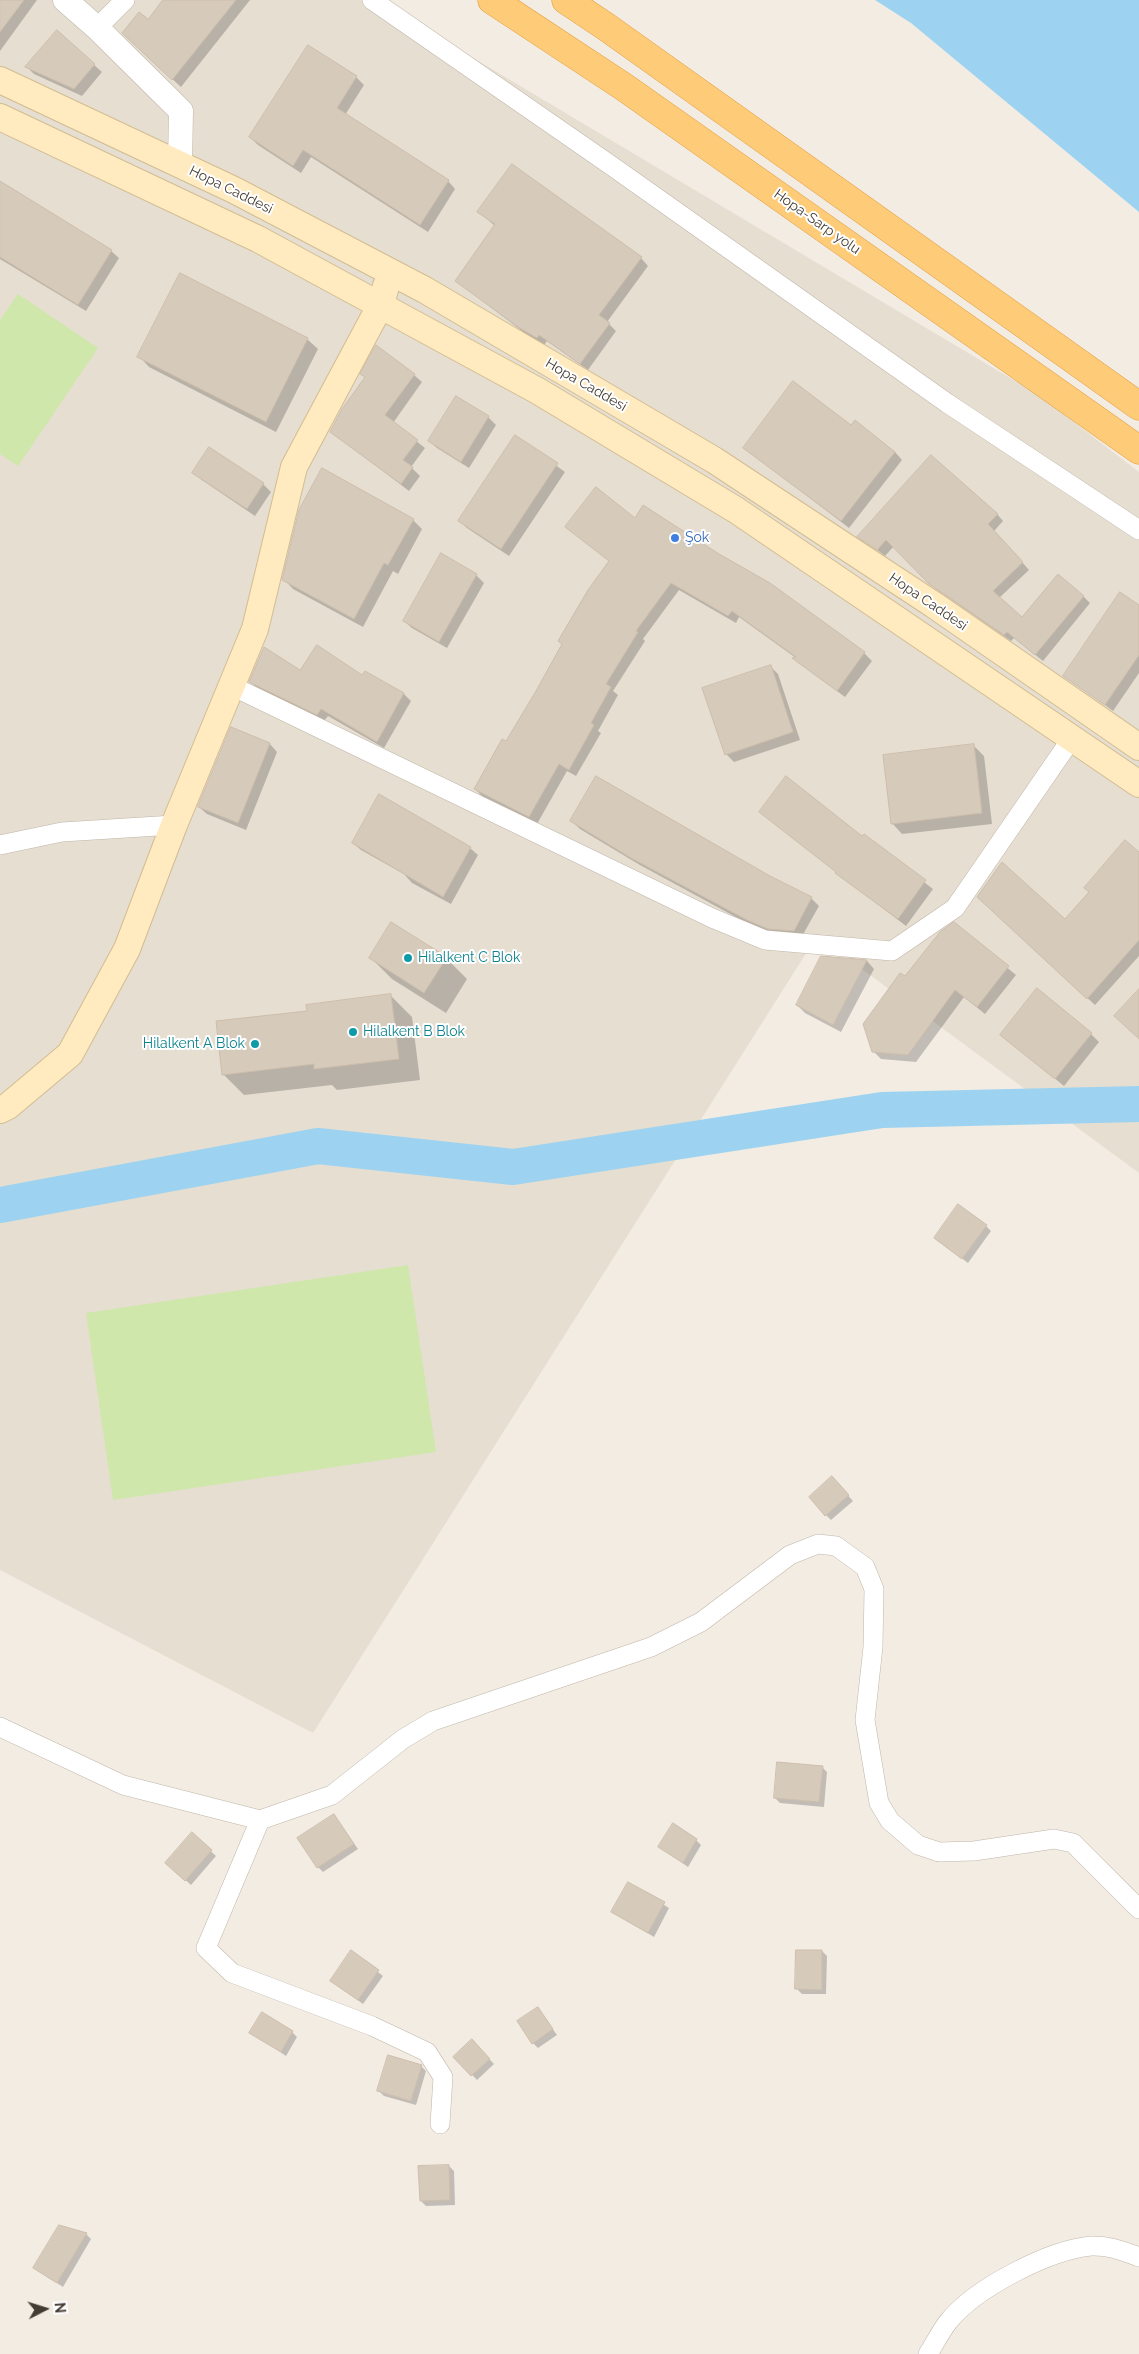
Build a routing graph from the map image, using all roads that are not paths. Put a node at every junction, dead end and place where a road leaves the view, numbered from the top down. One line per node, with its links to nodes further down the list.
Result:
1 (64, 0): 6 (street)
2 (125, 0): 6 (street)
3 (372, 0): 14 (street)
4 (492, 0): 13 (highway, Hopa-Sarp yolu)
5 (566, 0): 12 (highway)
6 (97, 28): 9 (street)
7 (0, 80): 9 (main road, Hopa Caddesi)
8 (0, 117): 11 (main road, Hopa Caddesi)
9 (180, 164): 10 (main road, Hopa Caddesi)
10 (390, 271): 11 (main road); 17 (main road, Hopa Caddesi)
11 (381, 304): 15 (main road); 16 (main road, Hopa Caddesi)
12 (1139, 406)
13 (1139, 450)
14 (1139, 530)
15 (232, 686): 16 (street); 19 (main road)
16 (1072, 738): 18 (main road, Hopa Caddesi)
17 (1139, 747)
18 (1139, 784)
19 (174, 825): 20 (street); 21 (main road)
20 (0, 845)
21 (0, 1110)
22 (0, 1727): 23 (street)
23 (260, 1820): 24 (street); 25 (street)
24 (1139, 1909)
25 (440, 2124)
26 (1139, 2257): 27 (street)
27 (928, 2354)

